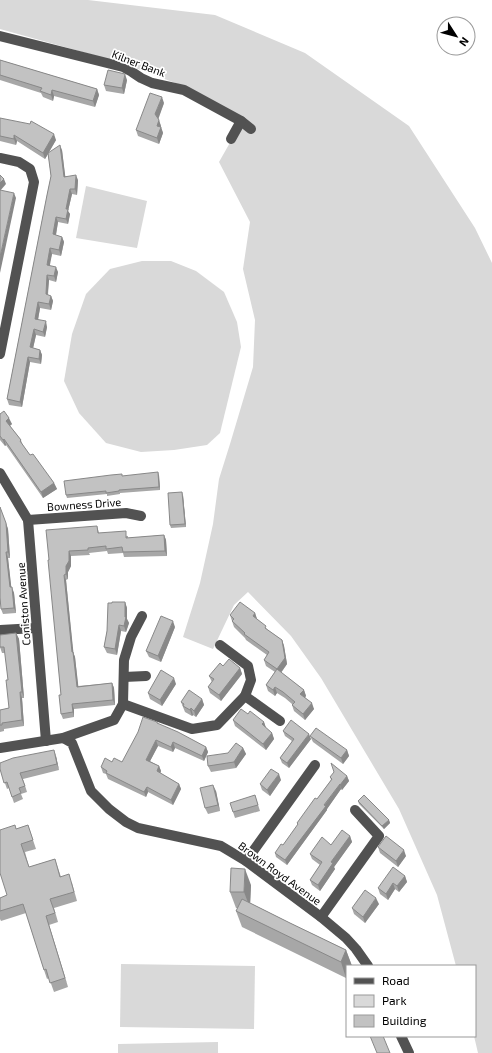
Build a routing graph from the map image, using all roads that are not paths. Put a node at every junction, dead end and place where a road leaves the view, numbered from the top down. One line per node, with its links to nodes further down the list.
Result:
1 (0, 36): 2 (street, Kilner Bank)
2 (241, 121): 3 (street, Kilner Bank); 4 (street)
3 (251, 129)
4 (231, 139)
5 (0, 158): 6 (street)
6 (0, 354)
7 (0, 473): 9 (street, Coniston Avenue)
8 (141, 516): 9 (street, Bowness Drive)
9 (28, 520): 11 (street, Coniston Avenue)
10 (142, 616): 15 (street)
11 (36, 628): 12 (street); 20 (street, Coniston Avenue)
12 (0, 630)
13 (220, 645): 16 (street)
14 (146, 676): 15 (street)
15 (124, 677): 17 (street)
16 (245, 696): 17 (street); 18 (street)
17 (123, 704): 19 (street)
18 (280, 721)
19 (63, 738): 20 (street); 24 (street, Brown Royd Avenue)
20 (46, 740): 21 (street)
21 (0, 748)
22 (315, 765): 24 (street)
23 (354, 810): 25 (street)
24 (246, 861): 25 (street, Brown Royd Avenue)
25 (321, 917): 26 (street, Brown Royd Avenue)
26 (367, 965)
27 (402, 1037): 28 (street)
28 (409, 1053)

